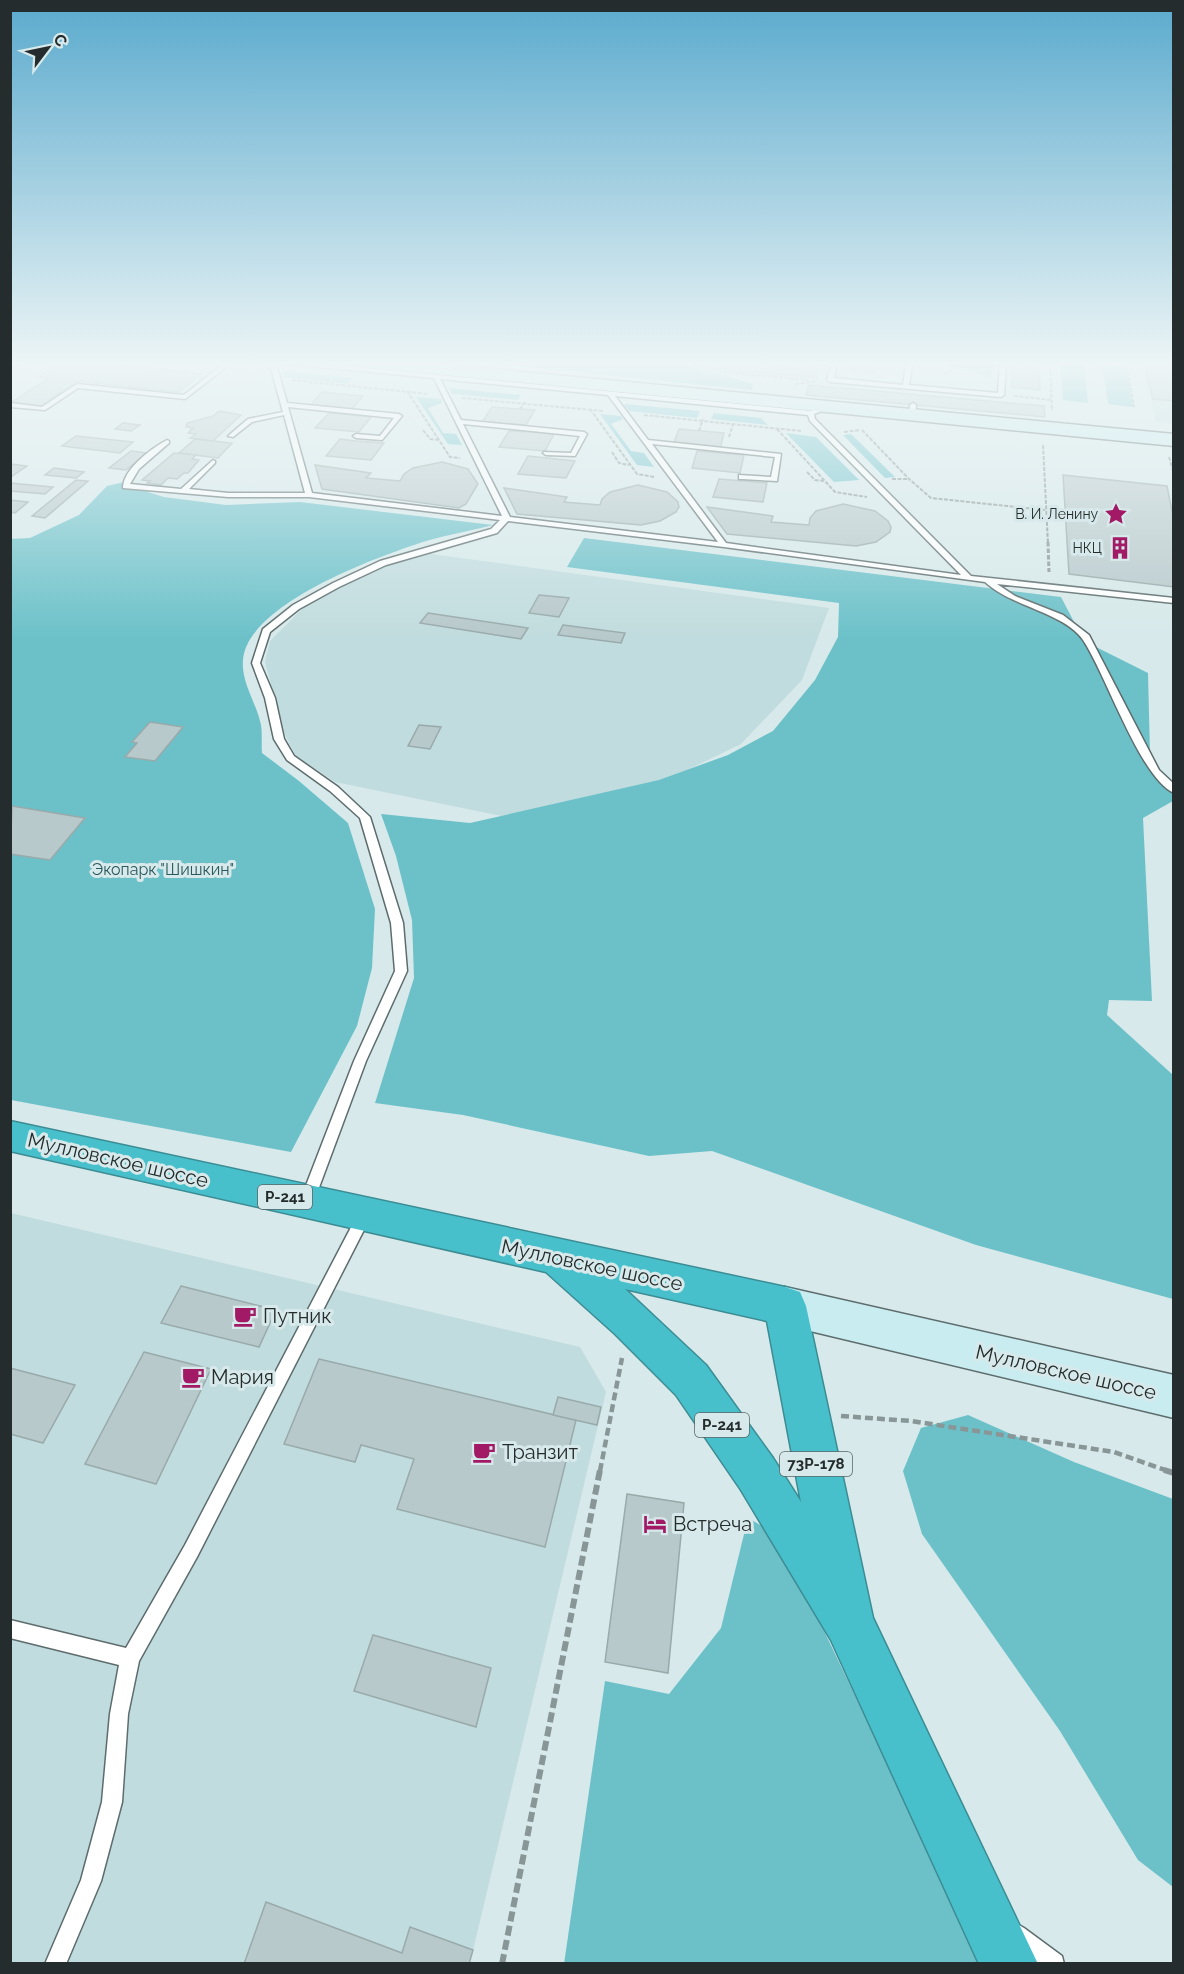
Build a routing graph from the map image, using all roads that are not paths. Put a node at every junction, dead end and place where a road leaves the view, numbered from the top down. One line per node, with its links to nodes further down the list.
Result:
1 (154, 453): 11 (lane)
2 (297, 453): 12 (lane)
3 (475, 453): 13 (lane)
4 (548, 453): 5 (lane)
5 (574, 453)
6 (655, 453): 14 (lane)
7 (760, 453): 10 (lane)
8 (845, 453): 15 (lane)
9 (213, 462): 11 (lane)
10 (742, 477)
11 (182, 492): 12 (lane)
12 (309, 495): 13 (lane)
13 (507, 518): 14 (lane); 20 (lane)
14 (724, 545): 15 (lane)
15 (969, 578): 16 (lane)
16 (987, 580): 17 (lane); 18 (lane)
17 (1173, 601)
18 (1173, 790)
19 (10, 1136): 20 (highway, Мулловское шоссе / Р-241)
20 (307, 1202): 21 (highway, Мулловское шоссе / Р-241)
21 (365, 1215): 22 (highway, Мулловское шоссе / Р-241); 27 (lane)
22 (559, 1258): 23 (highway, Мулловское шоссе / Р-241); 25 (highway, Р-241)
23 (785, 1306): 24 (main road, Мулловское шоссе); 25 (highway, 73Р-178)
24 (1173, 1397)
25 (849, 1622): 28 (highway, Р-241)
26 (10, 1629): 27 (lane)
27 (130, 1658): 29 (lane)
28 (983, 1908): 30 (highway, Р-241); 31 (lane)
29 (55, 1964)
30 (1009, 1964)
31 (1054, 1964)

